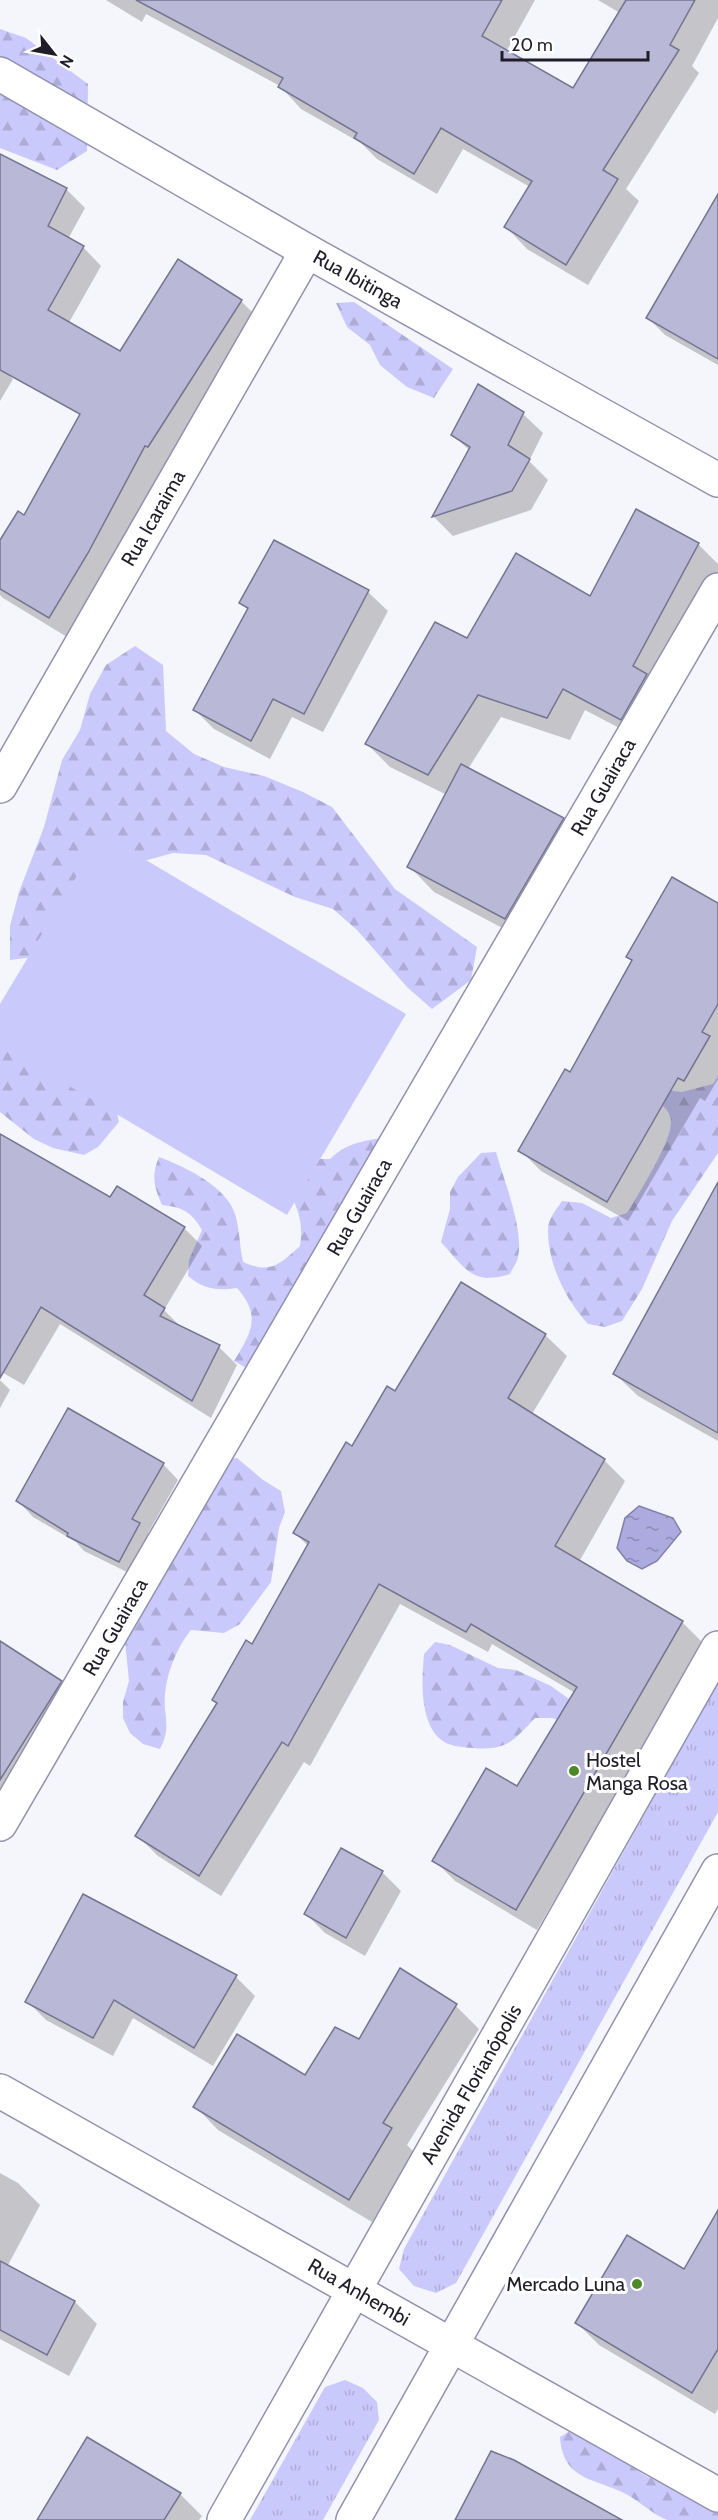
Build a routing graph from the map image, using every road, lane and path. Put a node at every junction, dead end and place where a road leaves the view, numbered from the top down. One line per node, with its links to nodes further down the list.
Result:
1 (0, 74): 2 (street, Rua Ibitinga)
2 (307, 251): 3 (street, Rua Ibitinga); 5 (street, Rua Icaraima)
3 (718, 480)
4 (718, 590): 7 (street, Rua Guairaca)
5 (0, 786)
6 (718, 1647): 10 (street, Avenida Florianópolis)
7 (0, 1824)
8 (718, 1871): 11 (street)
9 (0, 2091): 10 (street, Rua Anhembi)
10 (355, 2289): 11 (street, Rua Anhembi); 13 (street, Avenida Florianópolis)
11 (452, 2345): 12 (street, Rua Anhembi); 14 (street)
12 (718, 2495)
13 (224, 2520)
14 (353, 2520)

